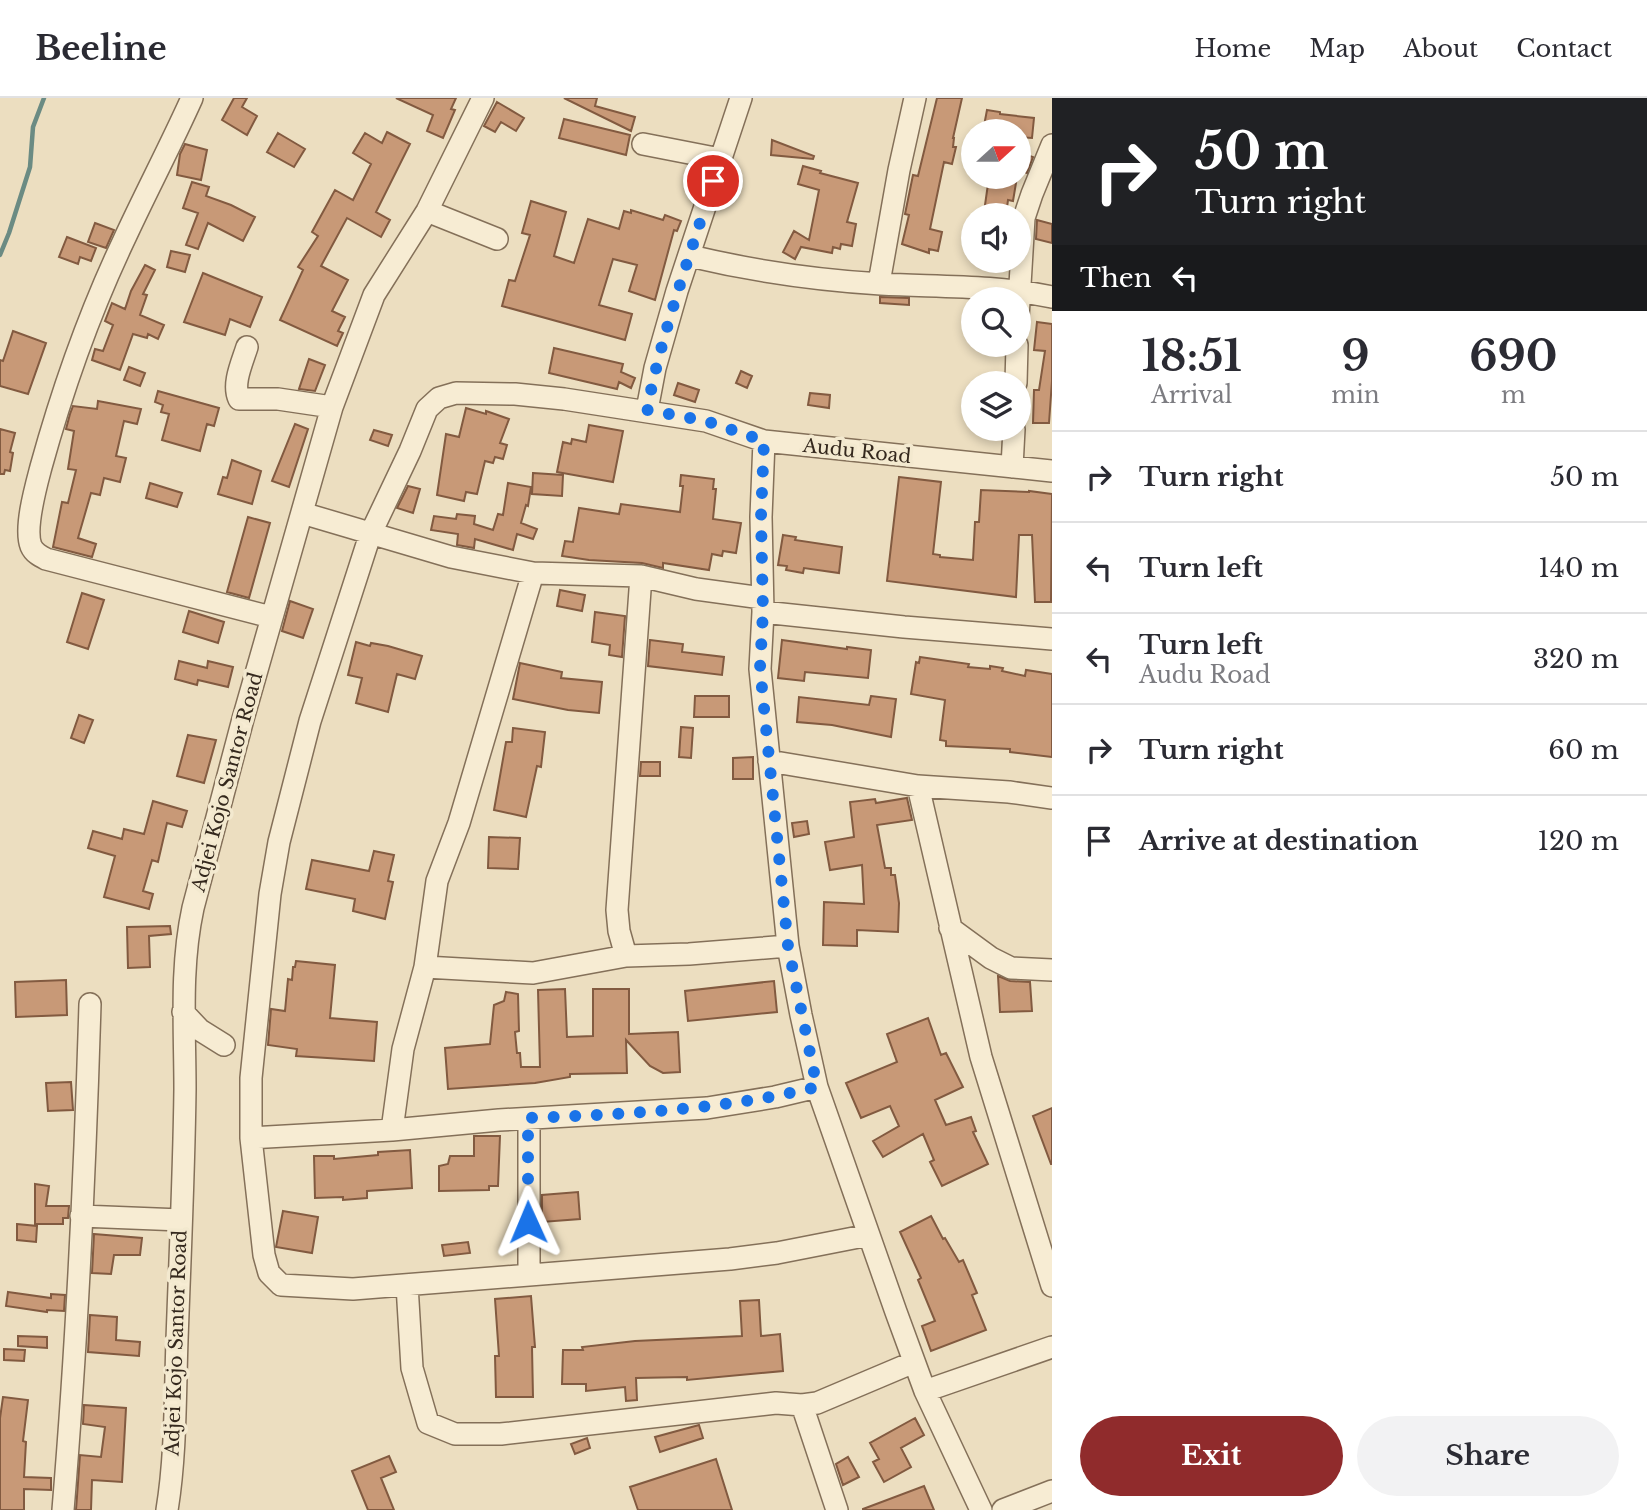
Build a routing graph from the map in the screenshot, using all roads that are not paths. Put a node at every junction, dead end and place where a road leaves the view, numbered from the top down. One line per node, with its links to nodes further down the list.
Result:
1 (192, 98): 28 (street)
2 (483, 98): 8 (street, Adjei Kojo Santor Road)
3 (741, 98): 7 (street)
4 (915, 98): 11 (street)
5 (643, 144): 7 (street)
6 (1052, 145): 13 (street)
7 (720, 159): 10 (street)
8 (427, 211): 9 (street); 17 (street, Adjei Kojo Santor Road)
9 (497, 239)
10 (690, 256): 11 (street); 18 (street)
11 (879, 284): 12 (street)
12 (961, 287)
13 (1020, 287)
14 (1031, 292): 15 (street)
15 (1052, 297)
16 (247, 347): 17 (street)
17 (332, 407): 23 (street, Adjei Kojo Santor Road)
18 (647, 410): 19 (street, Audu Road); 24 (street, Audu Road)
19 (764, 441): 21 (street, Audu Road); 27 (street)
20 (1013, 441): 21 (street)
21 (1012, 467): 22 (street, Audu Road)
22 (1052, 471)
23 (302, 513): 24 (street); 28 (street, Adjei Kojo Santor Road)
24 (370, 535): 25 (street); 44 (street)
25 (533, 573): 26 (street); 36 (street)
26 (641, 576): 27 (street); 35 (street)
27 (762, 605): 29 (street); 30 (street)
28 (271, 617): 39 (street, Adjei Kojo Santor Road)
29 (1052, 639)
30 (769, 761): 31 (street); 34 (street)
31 (918, 786): 32 (street); 33 (street)
32 (1052, 799)
33 (950, 928): 37 (street); 50 (street)
34 (788, 946): 35 (street); 41 (street)
35 (626, 956): 36 (street)
36 (425, 967): 43 (street)
37 (1052, 970)
38 (90, 1004): 45 (street)
39 (183, 1012): 40 (street); 46 (street, Adjei Kojo Santor Road)
40 (224, 1045)
41 (817, 1087): 42 (street); 47 (street)
42 (528, 1118): 43 (street); 48 (street)
43 (391, 1130): 44 (street)
44 (251, 1138): 49 (street)
45 (81, 1216): 46 (street); 56 (street)
46 (181, 1220): 57 (street, Adjei Kojo Santor Road)
47 (869, 1235): 48 (street); 52 (street)
48 (529, 1275): 49 (street)
49 (407, 1285): 54 (street)
50 (1052, 1286)
51 (1052, 1347): 53 (street)
52 (914, 1362): 53 (street); 54 (street)
53 (925, 1391): 59 (street)
54 (802, 1405): 58 (street)
55 (1052, 1491): 60 (street)
56 (62, 1510)
57 (167, 1510)
58 (837, 1510)
59 (981, 1510)
60 (1003, 1510)

